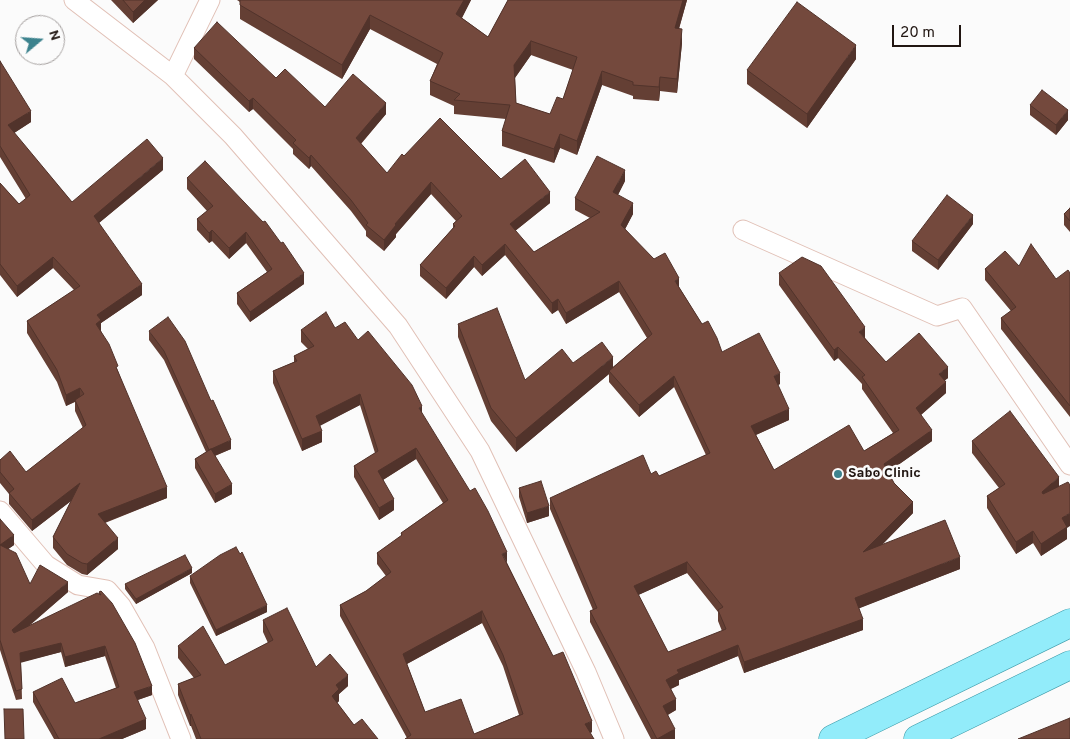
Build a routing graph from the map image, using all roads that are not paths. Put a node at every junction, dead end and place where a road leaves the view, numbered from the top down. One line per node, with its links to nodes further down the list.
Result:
1 (74, 0): 3 (street)
2 (210, 0): 3 (street)
3 (173, 76): 10 (street)
4 (743, 230): 5 (street)
5 (1070, 465)
6 (0, 511): 9 (street)
7 (1070, 623): 11 (main road)
8 (1070, 666): 12 (main road)
9 (181, 739)
10 (614, 739)
11 (833, 739)
12 (918, 739)

